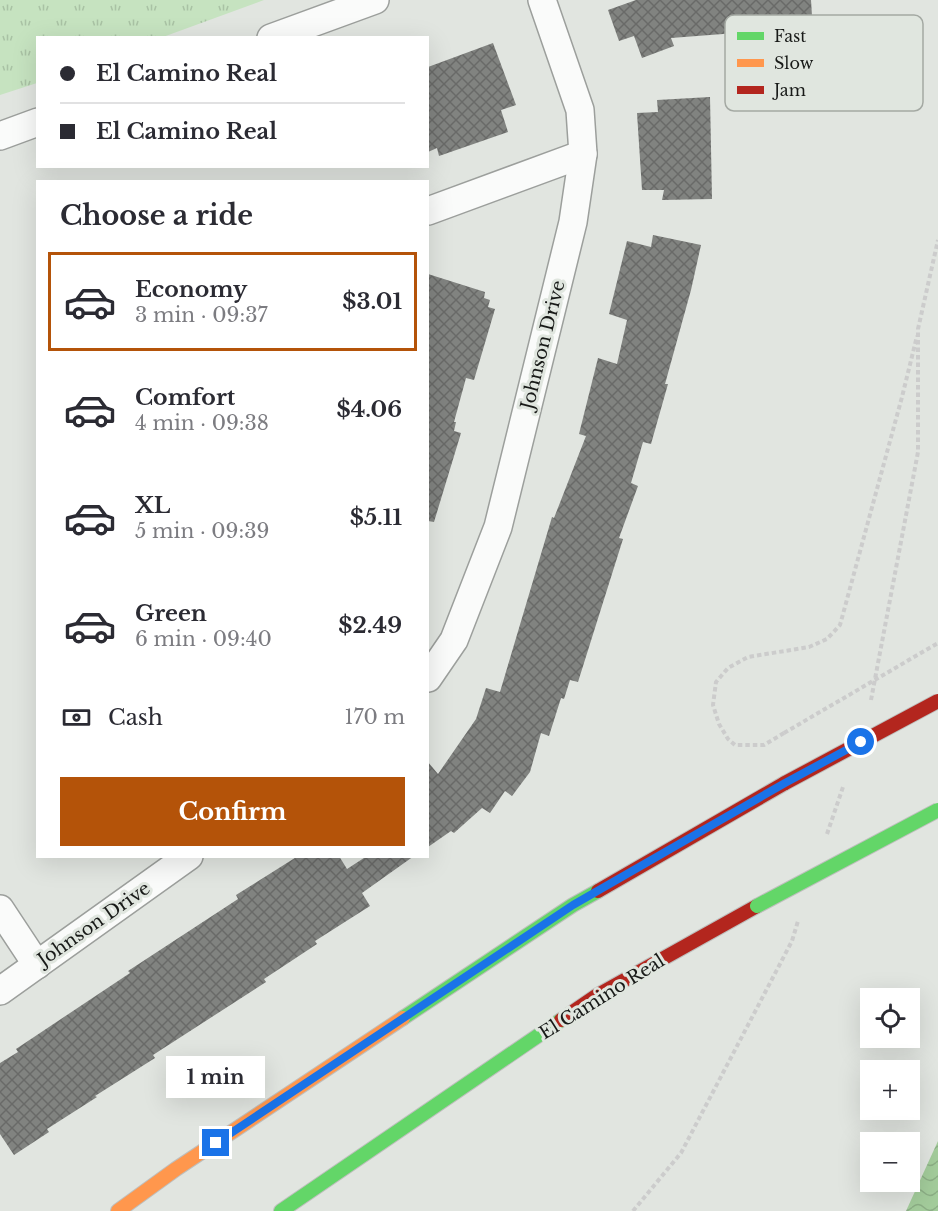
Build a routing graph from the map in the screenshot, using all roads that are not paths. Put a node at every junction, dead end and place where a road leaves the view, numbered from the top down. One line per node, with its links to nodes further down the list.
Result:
1 (375, 0): 3 (street)
2 (543, 0): 6 (street, Johnson Drive)
3 (277, 36)
4 (36, 122): 5 (street)
5 (3, 127)
6 (583, 154): 7 (street); 8 (street, Johnson Drive)
7 (429, 211)
8 (429, 677)
9 (938, 701): 16 (highway, bridge)
10 (938, 810): 15 (highway, El Camino Real, bridge)
11 (186, 858): 13 (street, Johnson Drive)
12 (0, 909): 13 (street)
13 (37, 964): 14 (street, Johnson Drive)
14 (0, 991)
15 (353, 1161): 17 (highway, El Camino Real); 18 (highway)
16 (118, 1211)
17 (281, 1211)
18 (296, 1211)

